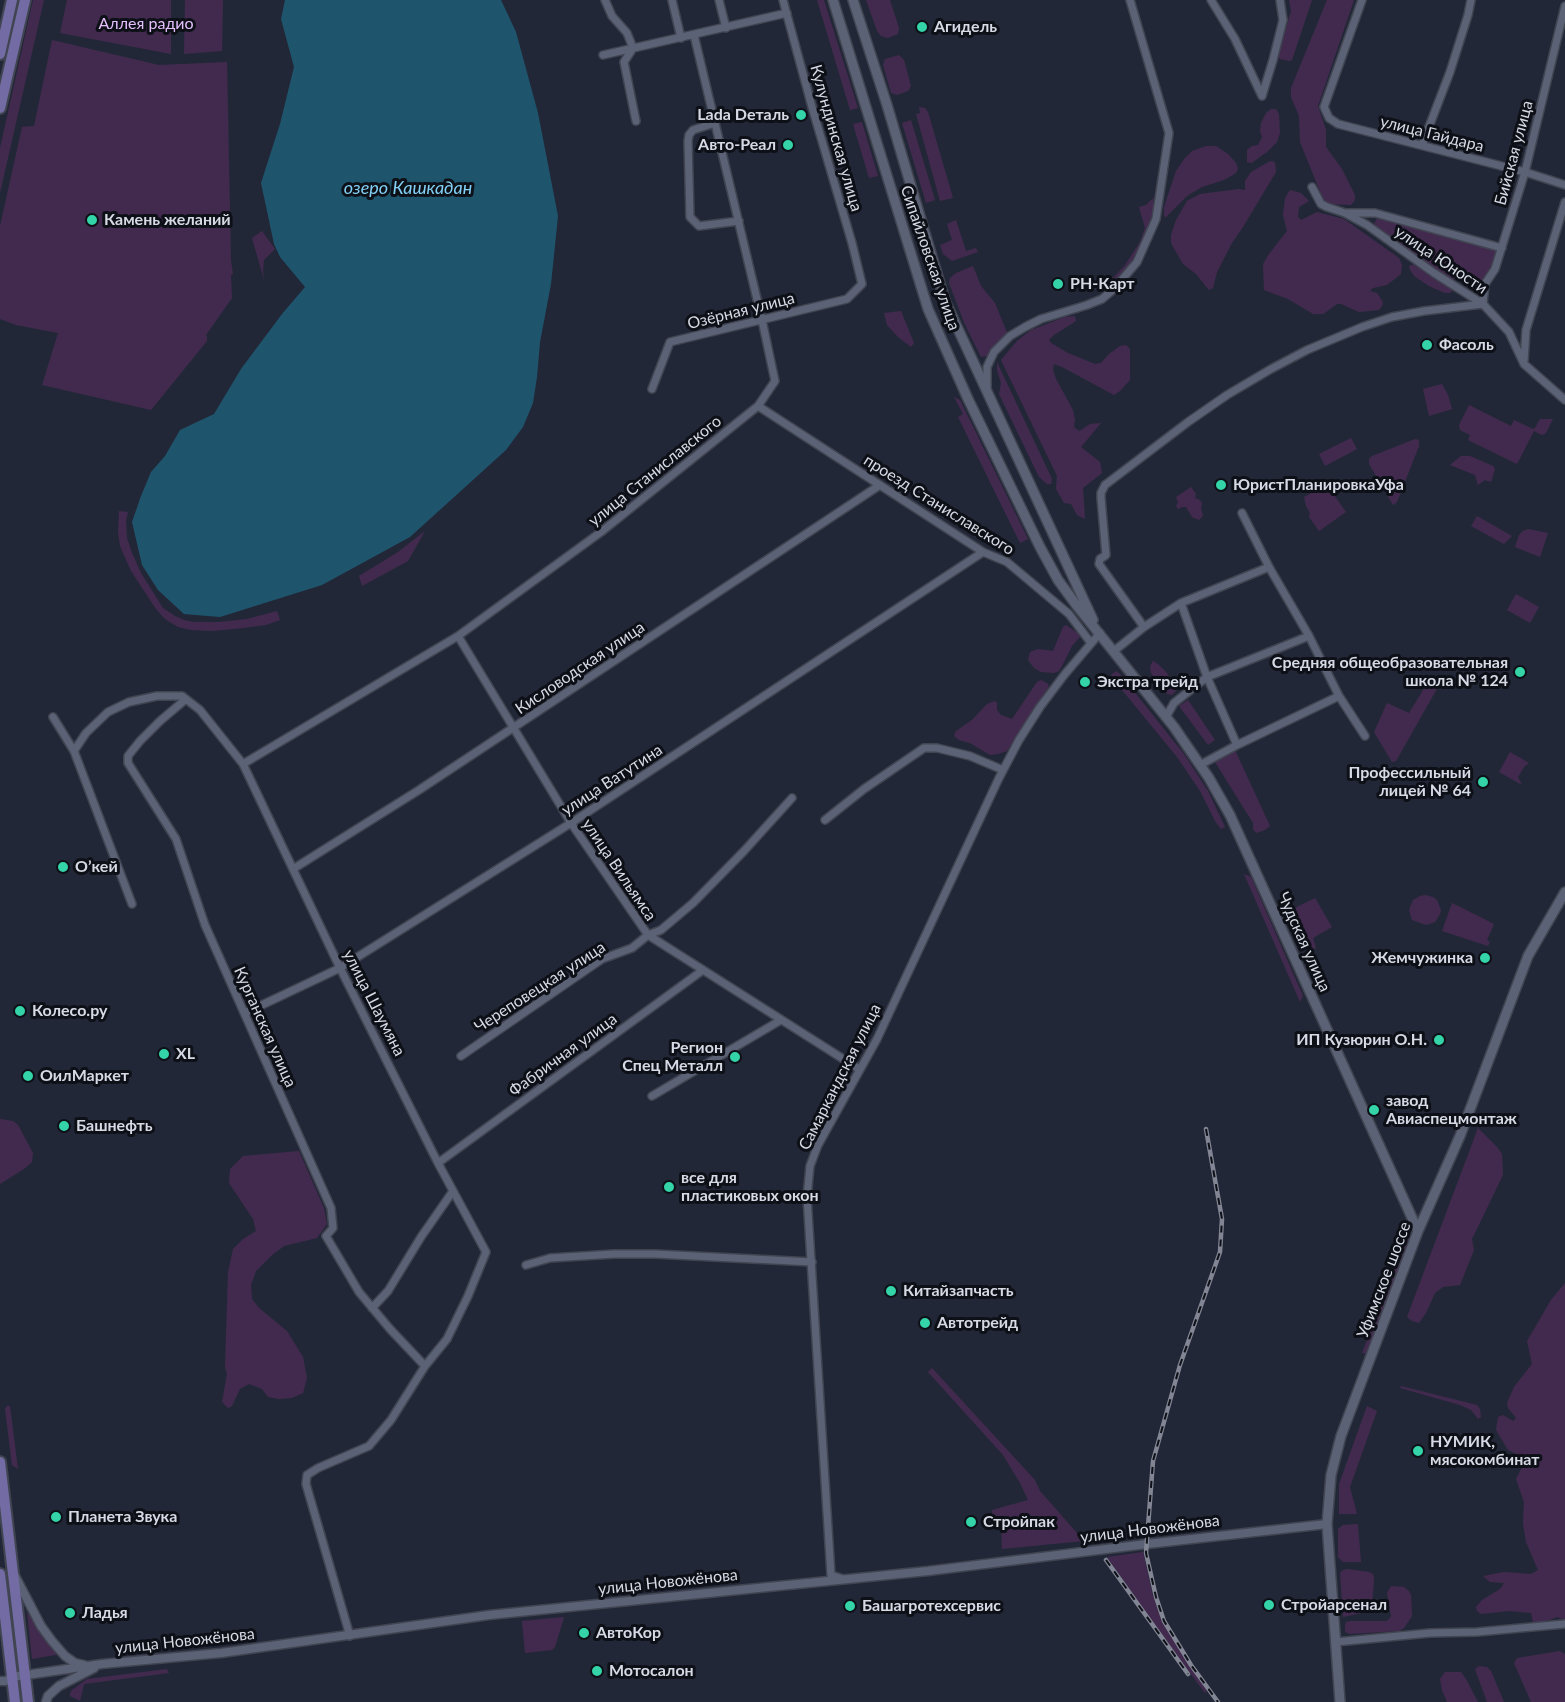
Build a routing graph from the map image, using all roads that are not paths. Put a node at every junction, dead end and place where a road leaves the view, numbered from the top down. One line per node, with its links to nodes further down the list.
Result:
1 (12, 0): 22 (main road)
2 (25, 0): 24 (main road)
3 (605, 0): 20 (street)
4 (672, 0): 18 (street)
5 (719, 0): 16 (street)
6 (783, 0): 15 (street, Кулундинская улица)
7 (833, 0): 21 (main road, Сипайловская улица)
8 (853, 0): 19 (main road, Сипайловская улица)
9 (1130, 0): 40 (street)
10 (1211, 0): 11 (street)
11 (1280, 0)
12 (1362, 0): 27 (street, улица Гайдара)
13 (1471, 0): 27 (street)
14 (1565, 6): 28 (street, Бийская улица)
15 (787, 13): 16 (street); 35 (street, Кулундинская улица)
16 (726, 28): 17 (street)
17 (694, 35): 18 (street); 26 (street, улица Станиславского)
18 (681, 38): 20 (street)
19 (867, 46): 21 (main road); 40 (main road, Сипайловская улица)
20 (633, 48): 23 (street); 25 (street)
21 (848, 50): 48 (main road, Сипайловская улица)
22 (0, 54)
23 (603, 55)
24 (0, 108)
25 (636, 121)
26 (715, 123): 33 (street, улица Станиславского); 33 (street)
27 (1422, 145): 28 (street, улица Гайдара)
28 (1525, 171): 29 (street, улица Гайдара); 34 (street, Бийская улица)
29 (1565, 185)
30 (1312, 188): 32 (street, улица Юности)
31 (1565, 202): 38 (street)
32 (1345, 213): 34 (street); 36 (street, улица Юности)
33 (739, 221): 37 (street, улица Станиславского)
34 (1502, 248): 36 (street, Бийская улица)
35 (861, 284): 37 (street, Озёрная улица)
36 (1483, 304): 38 (street, улица Юности); 50 (street)
37 (762, 320): 39 (street, Озёрная улица); 42 (street, улица Станиславского)
38 (1524, 364): 41 (street, улица Юности)
39 (652, 389)
40 (989, 397): 47 (main road, Сипайловская улица)
41 (1565, 400)
42 (758, 406): 43 (street, проезд Станиславского); 52 (street, улица Станиславского)
43 (880, 485): 45 (street, проезд Станиславского); 62 (street, Кисловодская улица)
44 (1242, 513): 46 (street)
45 (983, 552): 54 (street, проезд Станиславского); 71 (street, улица Ватутина)
46 (1269, 567): 49 (street); 53 (street)
47 (1071, 572): 48 (main road); 51 (main road, Сипайловская улица)
48 (1058, 580): 51 (main road, Сипайловская улица)
49 (1181, 603): 50 (street); 56 (street)
50 (1144, 627): 55 (street)
51 (1098, 632): 54 (street, Самаркандская улица); 55 (main road, Сипайловская улица)
52 (458, 636): 62 (street, улица Вильямса); 66 (street, улица Станиславского)
53 (1309, 636): 56 (street); 58 (street)
54 (1091, 643): 68 (street, Самаркандская улица)
55 (1114, 651): 57 (main road, Сипайловская улица)
56 (1207, 677): 61 (street); 64 (street)
57 (1138, 680): 61 (main road, Чудская улица)
58 (1339, 696): 63 (street); 64 (street)
59 (184, 698): 65 (street); 66 (street, улица Шаумяна); 78 (street, Курганская улица)
60 (53, 717): 65 (street)
61 (1167, 717): 67 (main road, Чудская улица)
62 (514, 728): 71 (street, улица Вильямса); 72 (street, Кисловодская улица)
63 (1365, 736)
64 (1237, 746): 67 (street)
65 (74, 751): 74 (street)
66 (243, 764): 72 (street, улица Шаумяна)
67 (1200, 765): 85 (main road, Чудская улица)
68 (1003, 770): 70 (street); 81 (street, Самаркандская улица)
69 (792, 798): 75 (street, Череповецкая улица)
70 (825, 820)
71 (571, 823): 75 (street, улица Вильямса); 76 (street, улица Ватутина)
72 (293, 869): 76 (street, улица Шаумяна)
73 (1565, 892): 85 (main road, Уфимское шоссе)
74 (132, 904)
75 (648, 935): 77 (street, улица Вильямса); 80 (street, Череповецкая улица)
76 (340, 968): 78 (street, улица Ватутина); 83 (street, улица Шаумяна)
77 (703, 970): 79 (street, улица Вильямса); 83 (street, Фабричная улица)
78 (245, 1013): 88 (street, Курганская улица)
79 (781, 1020): 81 (street, улица Вильямса); 82 (street)
80 (461, 1056)
81 (859, 1069): 86 (street, Самаркандская улица)
82 (652, 1096)
83 (438, 1163): 84 (street, улица Шаумяна)
84 (453, 1191): 88 (street); 89 (street, улица Шаумяна)
85 (1418, 1231): 91 (main road, Уфимское шоссе)
86 (812, 1263): 87 (street); 94 (street, Самаркандская улица)
87 (526, 1265)
88 (372, 1308): 89 (street, Курганская улица)
89 (424, 1366): 96 (street)
90 (0, 1462): 93 (main road)
91 (1327, 1524): 94 (street, улица Новожёнова); 97 (main road, Уфимское шоссе)
92 (0, 1574): 100 (main road)
93 (14, 1574): 98 (street); 99 (main road)
94 (843, 1579): 96 (street, улица Новожёнова)
95 (1565, 1624): 97 (street)
96 (350, 1636): 98 (street, улица Новожёнова)
97 (1336, 1642): 105 (main road, Уфимское шоссе)
98 (102, 1664): 99 (street, улица Новожёнова); 104 (street)
99 (26, 1676): 100 (street, улица Новожёнова); 103 (main road)
100 (12, 1677): 101 (street, улица Новожёнова); 102 (main road)
101 (0, 1681)
102 (15, 1702)
103 (28, 1702)
104 (46, 1702)
105 (1340, 1702)

